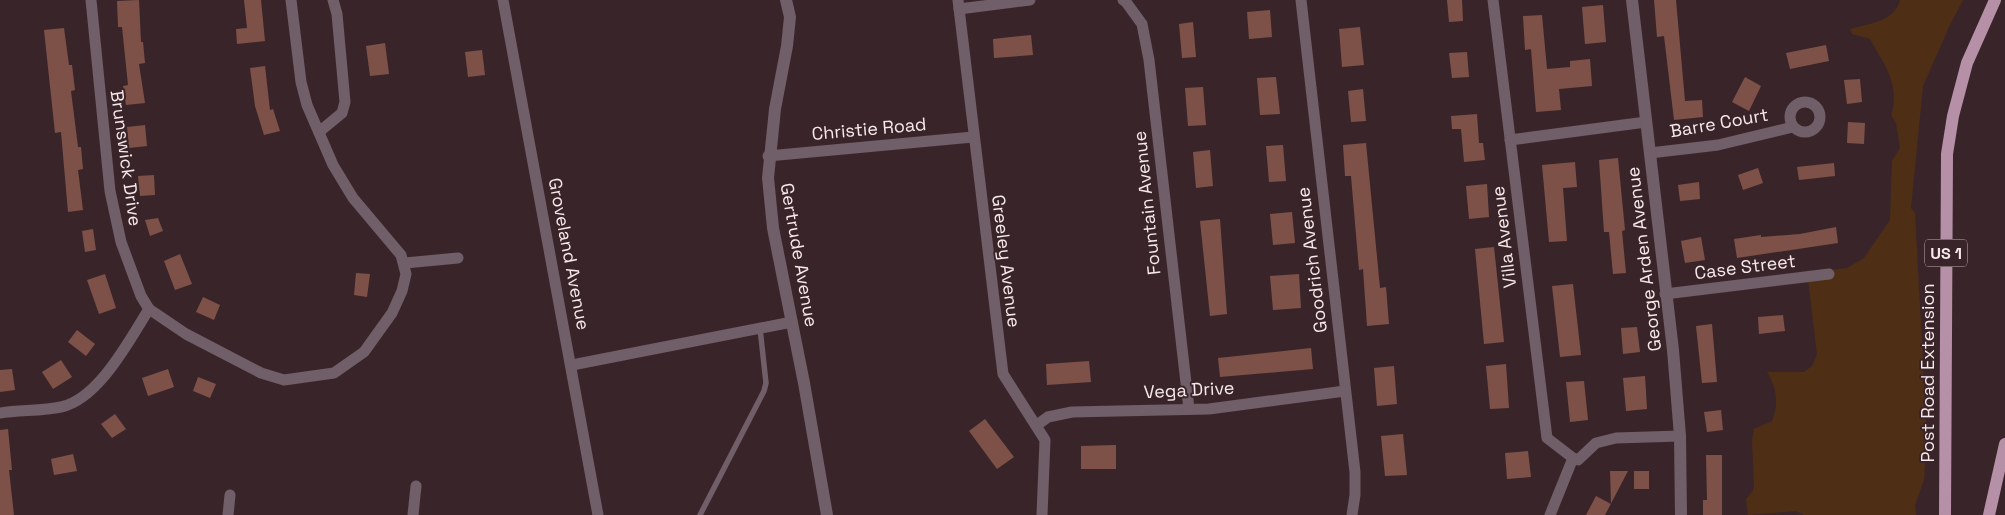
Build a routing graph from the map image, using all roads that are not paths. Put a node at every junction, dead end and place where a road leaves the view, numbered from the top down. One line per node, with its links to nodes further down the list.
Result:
1 (91, 0): 24 (street, Brunswick Drive)
2 (291, 0): 15 (street)
3 (333, 0): 15 (street)
4 (503, 0): 27 (street, Groveland Avenue)
5 (786, 0): 19 (street, Gertrude Avenue)
6 (1030, 0): 12 (street)
7 (1123, 0): 29 (street, Fountain Avenue)
8 (1301, 0): 28 (street, Goodrich Avenue)
9 (1493, 0): 17 (street, Villa Avenue)
10 (1632, 0): 13 (street, George Arden Avenue)
11 (1995, 0): 46 (main road, Post Road Extension / US 1)
12 (958, 4): 16 (street, Greeley Avenue)
13 (1646, 122): 17 (street); 18 (street, George Arden Avenue)
14 (1793, 127): 18 (street, Barre Court)
15 (319, 132): 21 (street)
16 (972, 137): 19 (street, Christie Road); 31 (street, Greeley Avenue)
17 (1510, 140): 34 (street, Villa Avenue)
18 (1650, 152): 23 (street, George Arden Avenue)
19 (768, 156): 25 (street, Gertrude Avenue)
20 (458, 258): 21 (street)
21 (405, 263): 24 (street, Brunswick Drive)
22 (1829, 274): 23 (street, Case Street)
23 (1665, 294): 32 (street, George Arden Avenue)
24 (149, 309): 30 (street)
25 (792, 322): 26 (street); 41 (street, Gertrude Avenue)
26 (760, 328): 27 (street); 40 (lane)
27 (572, 365): 39 (street, Groveland Avenue)
28 (1345, 391): 29 (street, Vega Drive); 43 (street, Goodrich Avenue)
29 (1189, 409): 31 (street, Vega Drive)
30 (0, 413)
31 (1037, 425): 42 (street, Greeley Avenue)
32 (1680, 436): 34 (street); 45 (street, George Arden Avenue)
33 (2005, 444): 47 (main road)
34 (1573, 458): 44 (street)
35 (416, 486): 38 (street)
36 (230, 495): 37 (street)
37 (228, 515)
38 (413, 515)
39 (598, 515)
40 (700, 515)
41 (827, 515)
42 (1042, 515)
43 (1352, 515)
44 (1550, 515)
45 (1681, 515)
46 (1945, 515)
47 (1989, 515)

